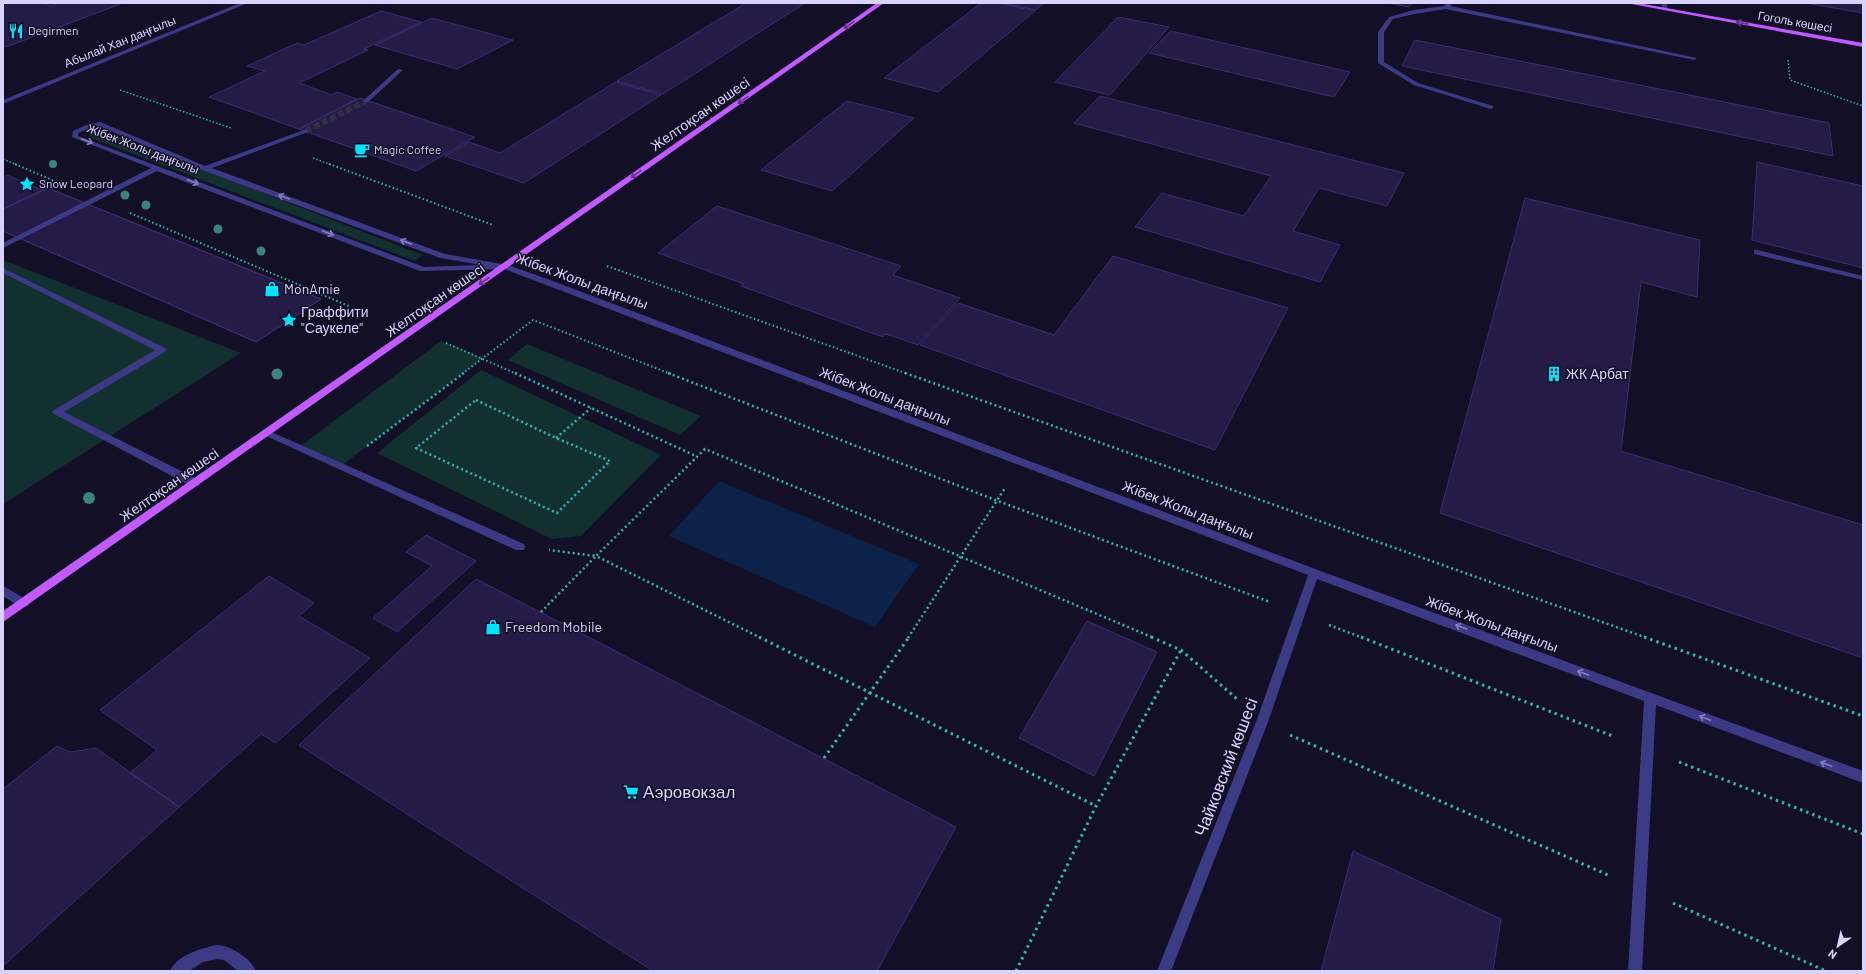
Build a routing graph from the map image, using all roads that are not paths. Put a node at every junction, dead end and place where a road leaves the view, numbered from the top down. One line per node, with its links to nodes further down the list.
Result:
1 (245, 3): 10 (street, Абылай Хан даңғылы)
2 (881, 3): 17 (main road, Желтоқсан көшесі, one-way to 17)
3 (1629, 3): 5 (main road, Гоголь көшесі)
4 (1448, 5): 7 (street); 11 (street)
5 (1665, 6): 6 (main road, Гоголь көшесі, one-way to 5)
6 (1863, 45)
7 (1694, 58)
8 (400, 70): 9 (street)
9 (366, 101)
10 (3, 102)
11 (1491, 107)
12 (306, 131): 14 (street)
13 (157, 168): 14 (street, Жібек Жолы даңғылы, one-way to 13); 15 (street); 17 (street, Жібек Жолы даңғылы, one-way to 17)
14 (204, 168): 17 (street, Жібек Жолы даңғылы, one-way to 14)
15 (3, 246)
16 (1757, 252): 19 (street)
17 (505, 267): 20 (main road, Желтоқсан көшесі, one-way to 20); 23 (street, Жібек Жолы даңғылы)
18 (3, 270): 21 (street)
19 (1863, 278)
20 (267, 433): 21 (main road, Желтоқсан көшесі); 22 (street)
21 (195, 484): 25 (main road, Желтоқсан көшесі)
22 (520, 547)
23 (1314, 573): 27 (street, Жібек Жолы даңғылы, one-way to 23); 31 (street, Чайковский көшесі)
24 (3, 590): 25 (street)
25 (24, 603): 26 (main road, Желтоқсан көшесі)
26 (3, 617)
27 (1650, 698): 28 (street, Жібек Жолы даңғылы, one-way to 27); 32 (street)
28 (1863, 778)
29 (177, 971): 30 (street)
30 (249, 971)
31 (1164, 971)
32 (1635, 971)

